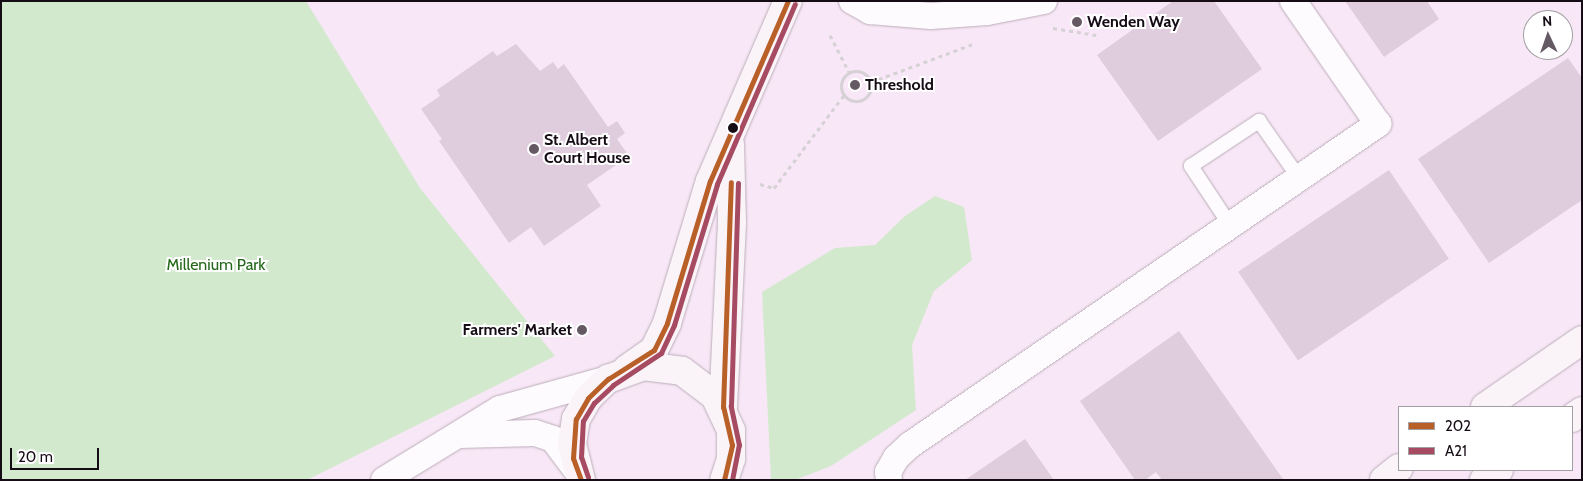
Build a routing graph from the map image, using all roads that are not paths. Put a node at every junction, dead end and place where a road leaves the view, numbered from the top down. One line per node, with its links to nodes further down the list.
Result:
1 (788, 1): 5 (street)
2 (852, 1): 3 (street)
3 (1044, 1)
4 (1293, 1): 6 (street)
5 (730, 143): 9 (street); 11 (street)
6 (1299, 178): 7 (street); 7 (lane)
7 (1230, 225): 18 (street)
8 (1582, 340): 10 (street)
9 (617, 374): 11 (street); 12 (street); 15 (street)
10 (1487, 406)
11 (723, 407): 17 (street)
12 (451, 436): 15 (street); 16 (street)
13 (1398, 469): 19 (street)
14 (1497, 471): 20 (street)
15 (579, 476)
16 (384, 480)
17 (724, 480)
18 (889, 480)
19 (1384, 480)
20 (1484, 480)

